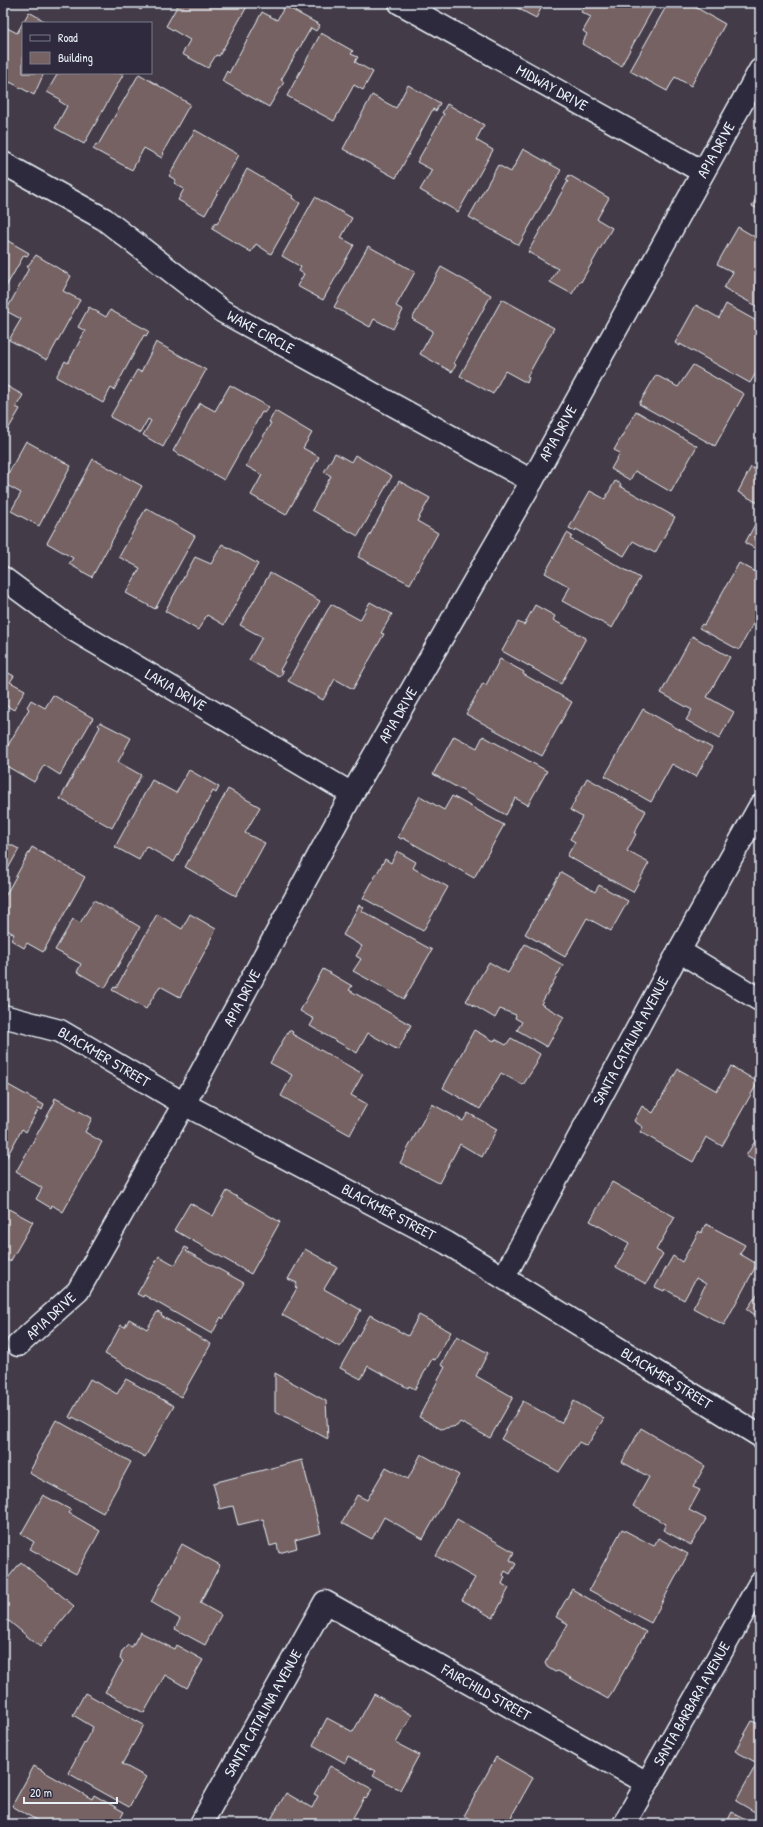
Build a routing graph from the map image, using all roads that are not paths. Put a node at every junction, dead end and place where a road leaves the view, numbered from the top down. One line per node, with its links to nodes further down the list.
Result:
1 (400, 3): 4 (street, MIDWAY DRIVE)
2 (760, 70): 4 (street, APIA DRIVE)
3 (3, 163): 5 (street, WAKE CIRCLE)
4 (703, 172): 5 (street, APIA DRIVE)
5 (532, 481): 7 (street, APIA DRIVE)
6 (3, 578): 7 (street, LAKIA DRIVE)
7 (352, 794): 12 (street, APIA DRIVE)
8 (760, 806): 9 (street, SANTA CATALINA AVENUE)
9 (679, 951): 10 (street); 13 (street, SANTA CATALINA AVENUE)
10 (760, 1000)
11 (3, 1016): 12 (street, BLACKMER STREET)
12 (184, 1104): 13 (street, BLACKMER STREET); 14 (street, APIA DRIVE)
13 (504, 1277): 15 (street, BLACKMER STREET)
14 (18, 1345)
15 (760, 1436)
16 (760, 1583): 18 (street, SANTA BARBARA AVENUE)
17 (325, 1602): 18 (street, FAIRCHILD STREET); 19 (street, SANTA CATALINA AVENUE)
18 (647, 1783): 20 (street, SANTA BARBARA AVENUE)
19 (201, 1824)
20 (624, 1824)

